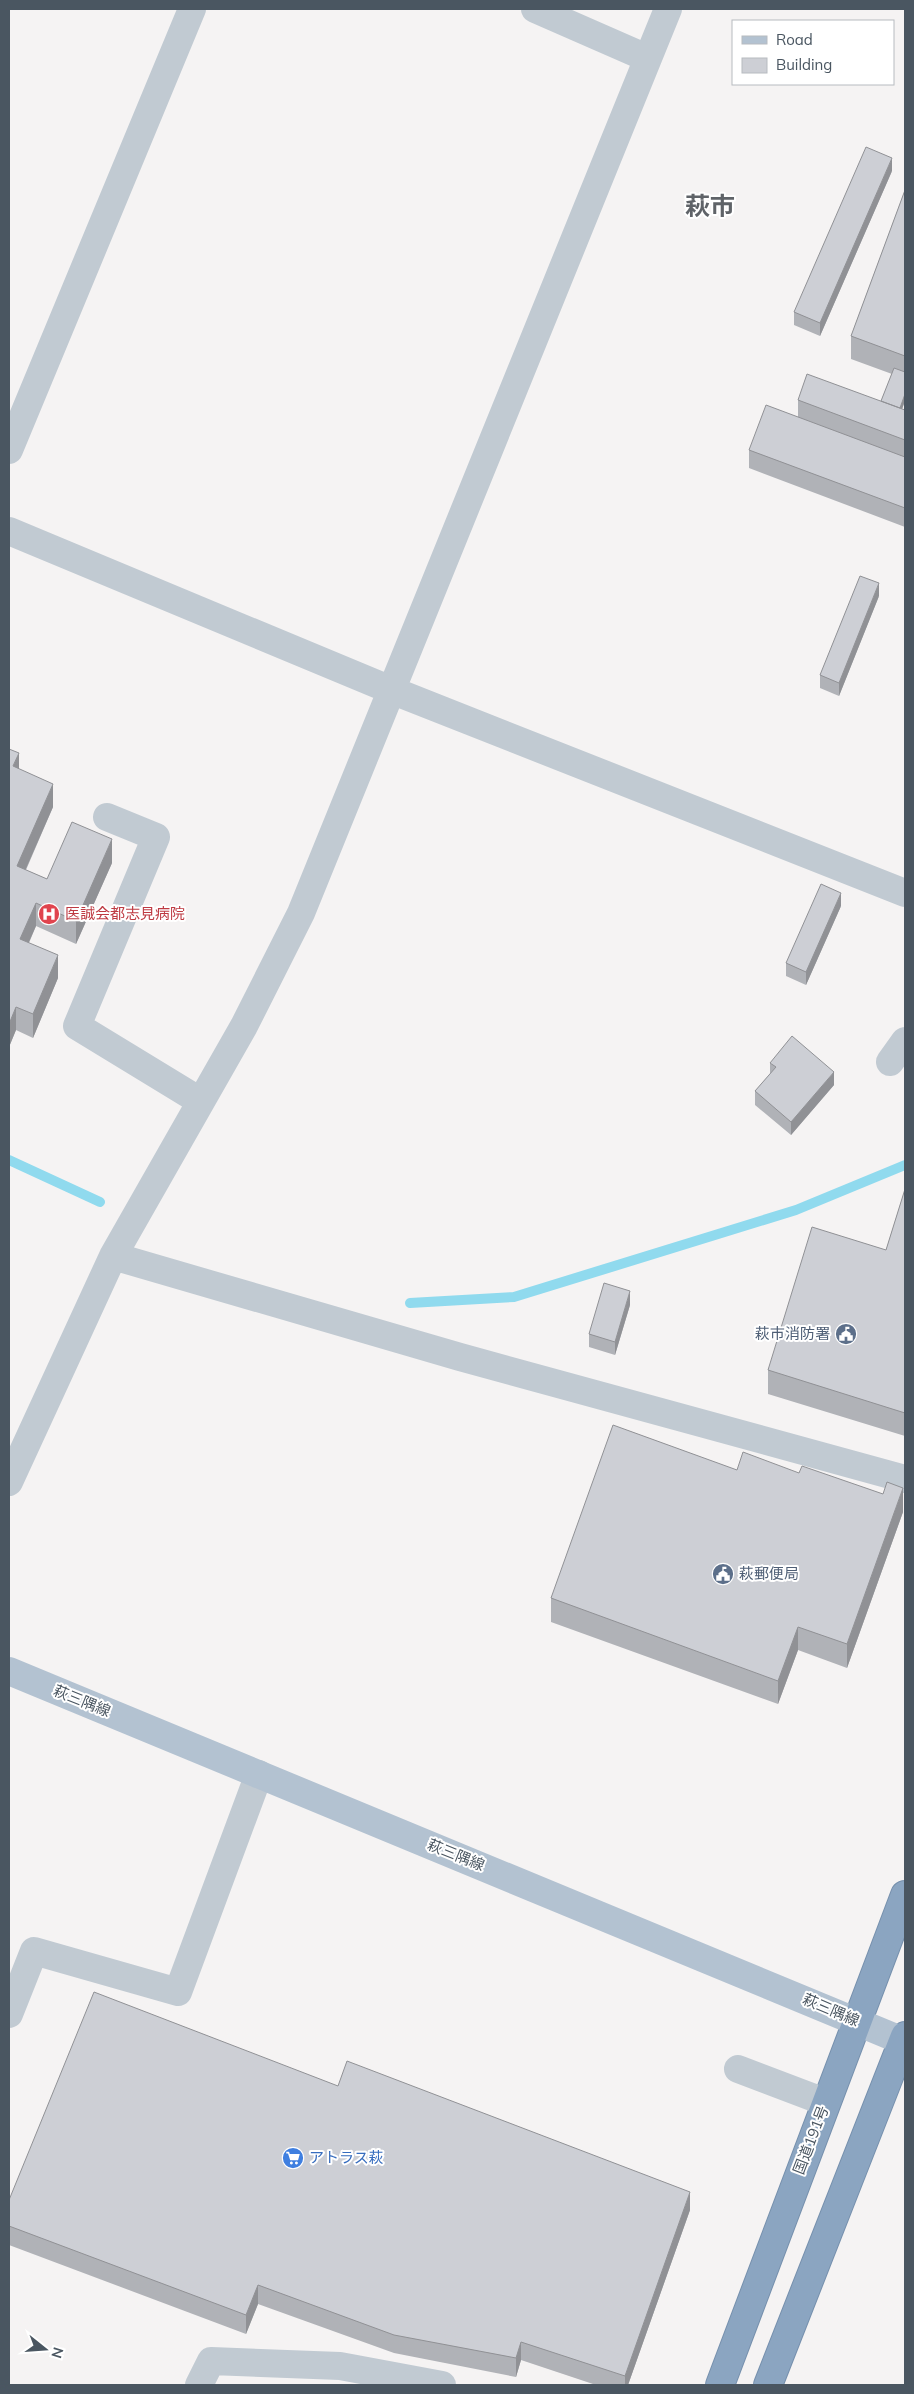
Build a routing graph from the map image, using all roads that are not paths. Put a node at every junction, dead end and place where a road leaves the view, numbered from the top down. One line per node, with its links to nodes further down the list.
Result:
1 (192, 9): 5 (street)
2 (535, 9): 4 (street)
3 (668, 9): 4 (street)
4 (648, 58): 7 (street)
5 (9, 450)
6 (9, 531): 7 (street)
7 (391, 690): 9 (street); 10 (street)
8 (107, 817): 10 (street)
9 (905, 893)
10 (200, 1101): 11 (street)
11 (113, 1256): 12 (street); 13 (street)
12 (905, 1479)
13 (9, 1482)
14 (9, 1670): 15 (main road, 萩三隅線)
15 (260, 1774): 17 (street); 18 (main road, 萩三隅線)
16 (905, 1895): 18 (highway, 国道191号)
17 (9, 2014)
18 (858, 2021): 19 (main road, 萩三隅線); 21 (highway, 国道191号)
19 (905, 2039): 25 (highway)
20 (738, 2069): 21 (street)
21 (825, 2102): 24 (highway, 国道191号)
22 (199, 2385): 23 (street)
23 (442, 2385)
24 (720, 2385)
25 (768, 2385)

